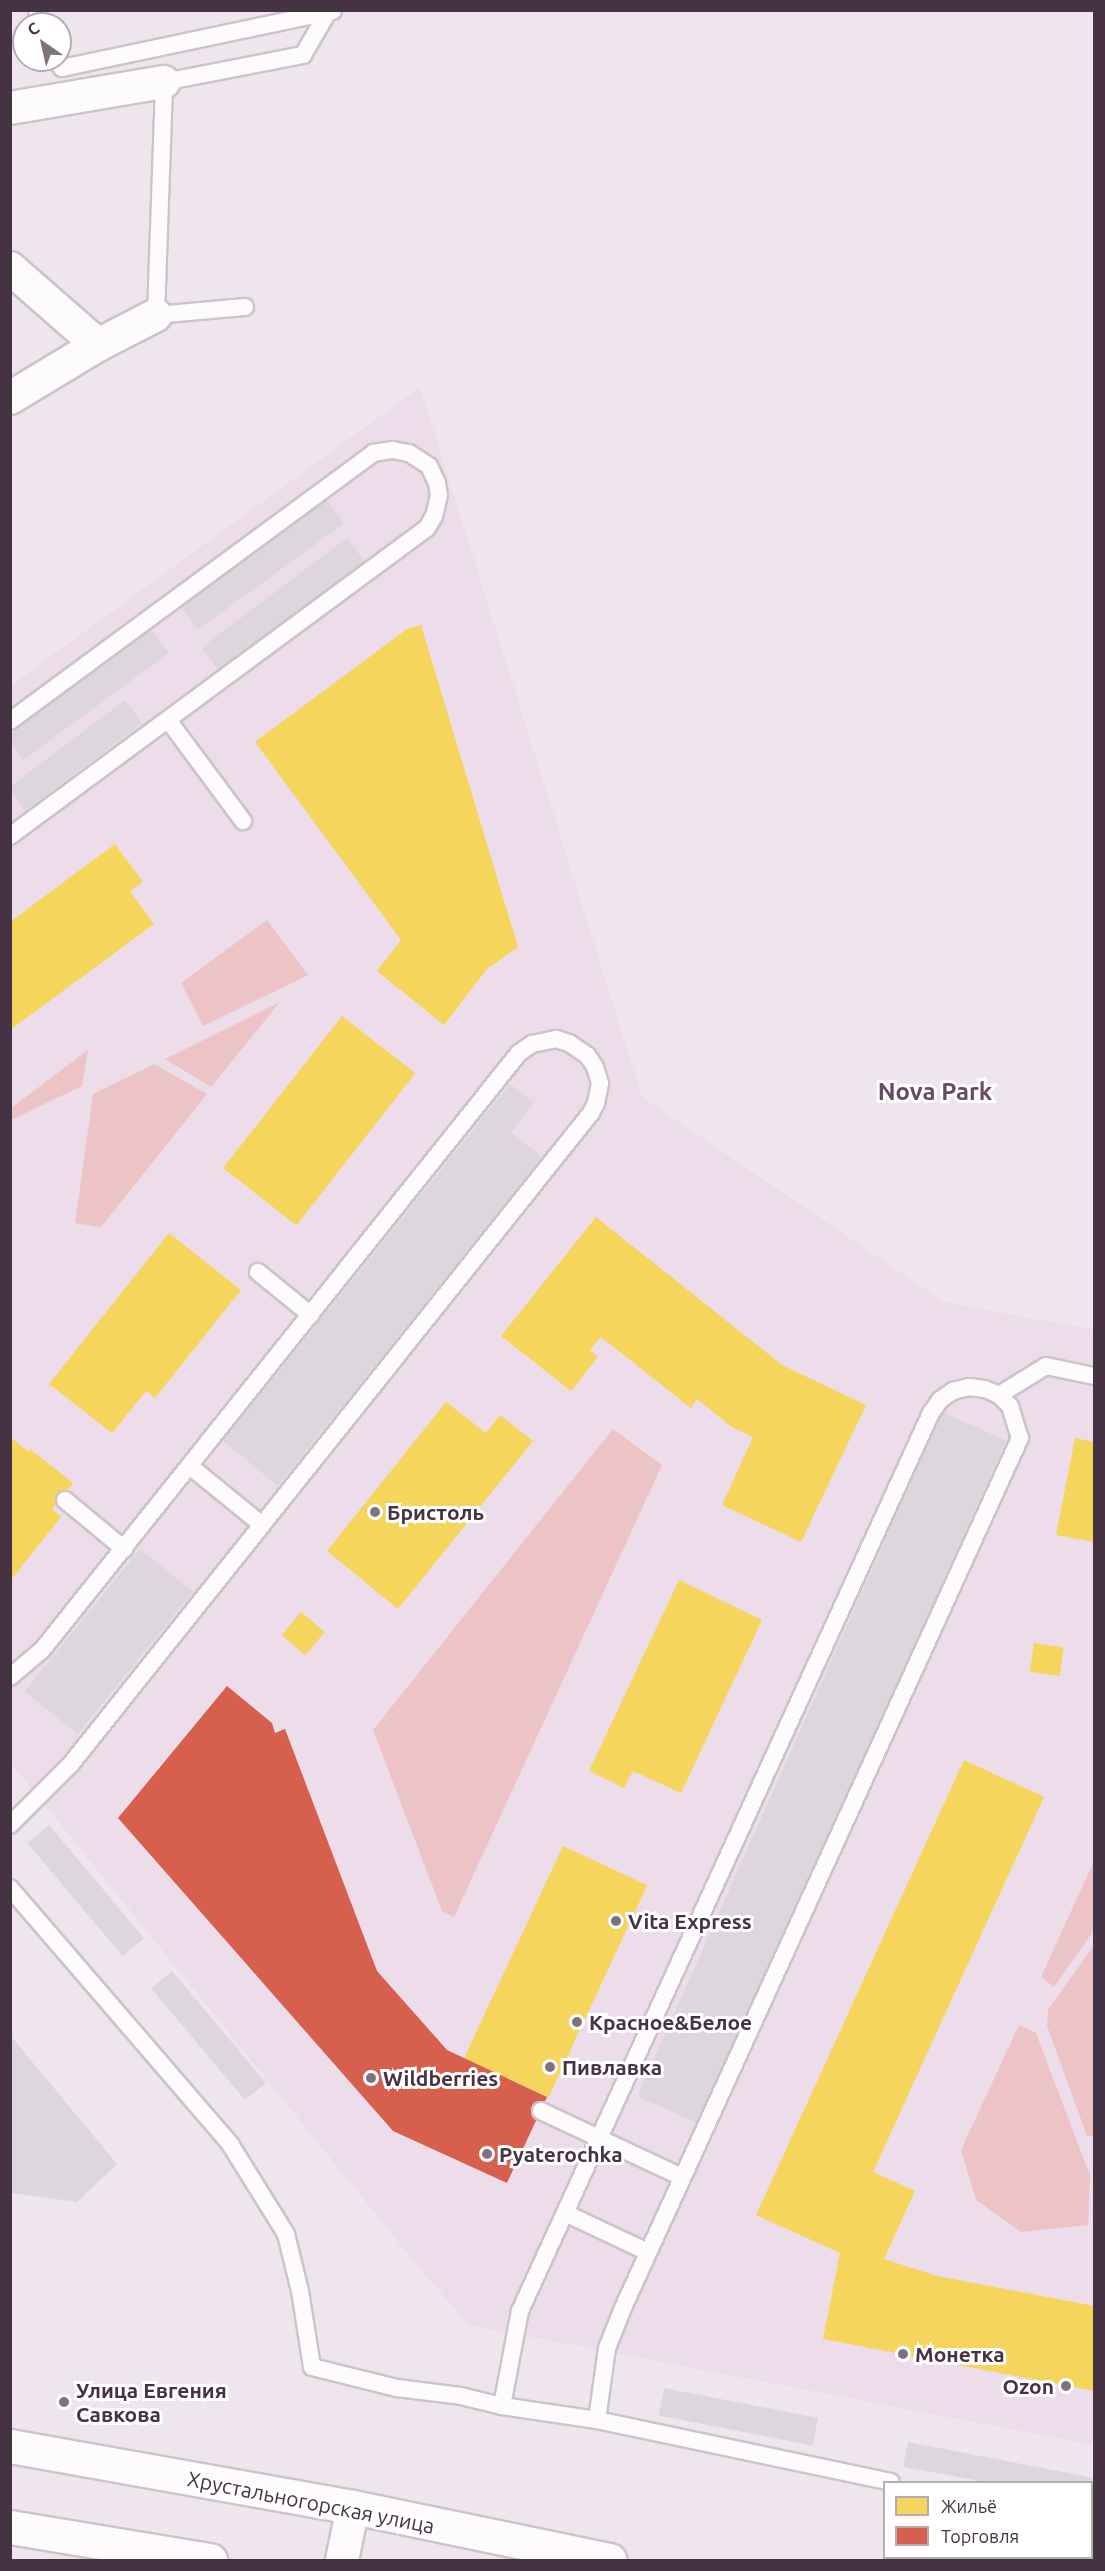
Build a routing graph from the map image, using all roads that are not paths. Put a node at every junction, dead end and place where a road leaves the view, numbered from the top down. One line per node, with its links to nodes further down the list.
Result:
1 (332, 11): 2 (lane); 3 (lane)
2 (72, 66)
3 (164, 81): 4 (street); 7 (lane)
4 (10, 108)
5 (10, 268): 8 (street)
6 (245, 307): 7 (lane)
7 (156, 315): 8 (street)
8 (98, 345): 9 (street)
9 (10, 398)
10 (168, 720): 11 (lane); 12 (lane); 13 (lane)
11 (10, 721)
12 (243, 821)
13 (10, 836)
14 (258, 1272): 15 (lane)
15 (311, 1315): 18 (lane); 20 (lane)
16 (1095, 1376): 17 (lane)
17 (999, 1395): 26 (lane); 27 (lane)
18 (191, 1467): 20 (lane); 21 (lane)
19 (65, 1500): 21 (lane)
20 (262, 1525): 23 (lane)
21 (124, 1549): 22 (lane)
22 (10, 1677)
23 (10, 1825)
24 (10, 1888): 30 (lane)
25 (541, 2111): 26 (lane)
26 (600, 2138): 27 (lane); 28 (lane)
27 (682, 2177): 29 (lane)
28 (565, 2213): 29 (lane); 30 (lane)
29 (648, 2252): 31 (lane)
30 (502, 2406): 31 (lane)
31 (597, 2420): 33 (lane)
32 (10, 2446): 34 (street, Хрустальногорская улица)
33 (886, 2481)
34 (353, 2508): 37 (street); 38 (street, Хрустальногорская улица)
35 (10, 2527): 36 (street)
36 (210, 2560)
37 (342, 2560)
38 (610, 2560)

